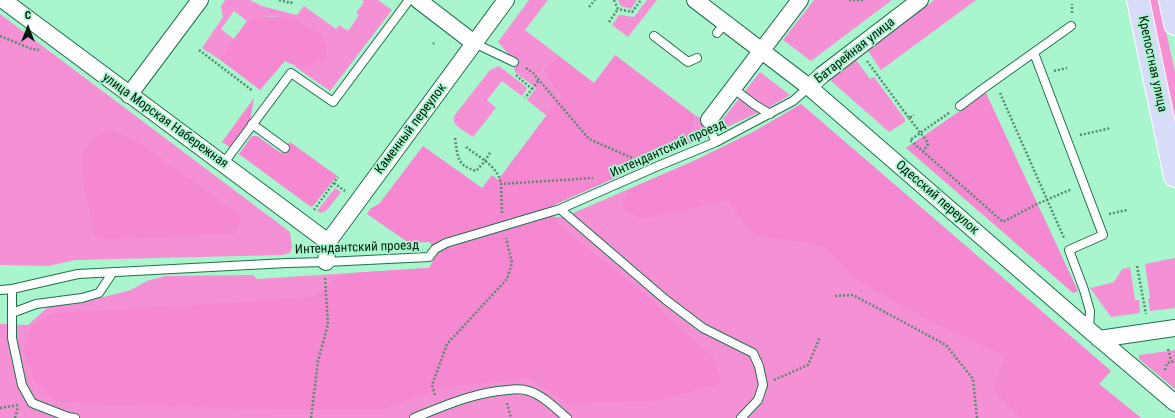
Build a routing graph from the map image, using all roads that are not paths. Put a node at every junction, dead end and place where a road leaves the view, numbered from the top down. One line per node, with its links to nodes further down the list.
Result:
1 (3, 0): 21 (street, улица Морская Набережная)
2 (200, 0): 21 (street)
3 (409, 0): 25 (lane)
4 (418, 0): 14 (street)
5 (506, 0): 14 (street, Каменный переулок)
6 (695, 0): 15 (street, Одесский переулок)
7 (800, 0): 15 (street)
8 (920, 0): 19 (street, Батарейная улица)
9 (1138, 0): 29 (main road, Крепостная улица)
10 (1170, 0): 11 (main road)
11 (1175, 24)
12 (1071, 26): 16 (lane)
13 (654, 36): 17 (lane)
14 (474, 43): 18 (lane); 31 (street, Каменный переулок)
15 (762, 50): 19 (street, Одесский переулок); 20 (street)
16 (1034, 53): 22 (lane); 38 (lane)
17 (697, 58)
18 (514, 62)
19 (809, 87): 23 (lane, Интендантский проезд); 38 (street, Одесский переулок)
20 (734, 89): 23 (lane); 24 (street)
21 (129, 95): 28 (street, улица Морская Набережная)
22 (960, 106)
23 (770, 114): 26 (lane, Интендантский проезд)
24 (709, 120): 26 (lane)
25 (252, 124): 27 (lane); 28 (lane)
26 (716, 142): 30 (lane, Интендантский проезд)
27 (285, 148)
28 (223, 164): 31 (street, улица Морская Набережная)
29 (1175, 176)
30 (560, 209): 32 (lane, Интендантский проезд); 43 (lane)
31 (328, 242): 32 (street)
32 (326, 262): 33 (lane, Интендантский проезд)
33 (114, 272): 34 (lane, Интендантский проезд); 36 (lane)
34 (12, 289): 35 (lane, Интендантский проезд); 36 (lane)
35 (0, 290)
36 (12, 313): 40 (lane)
37 (1175, 328): 38 (street)
38 (1094, 334): 39 (street, Одесский переулок)
39 (1175, 403)
40 (75, 418)
41 (414, 418): 42 (lane)
42 (567, 418)
43 (741, 418)

